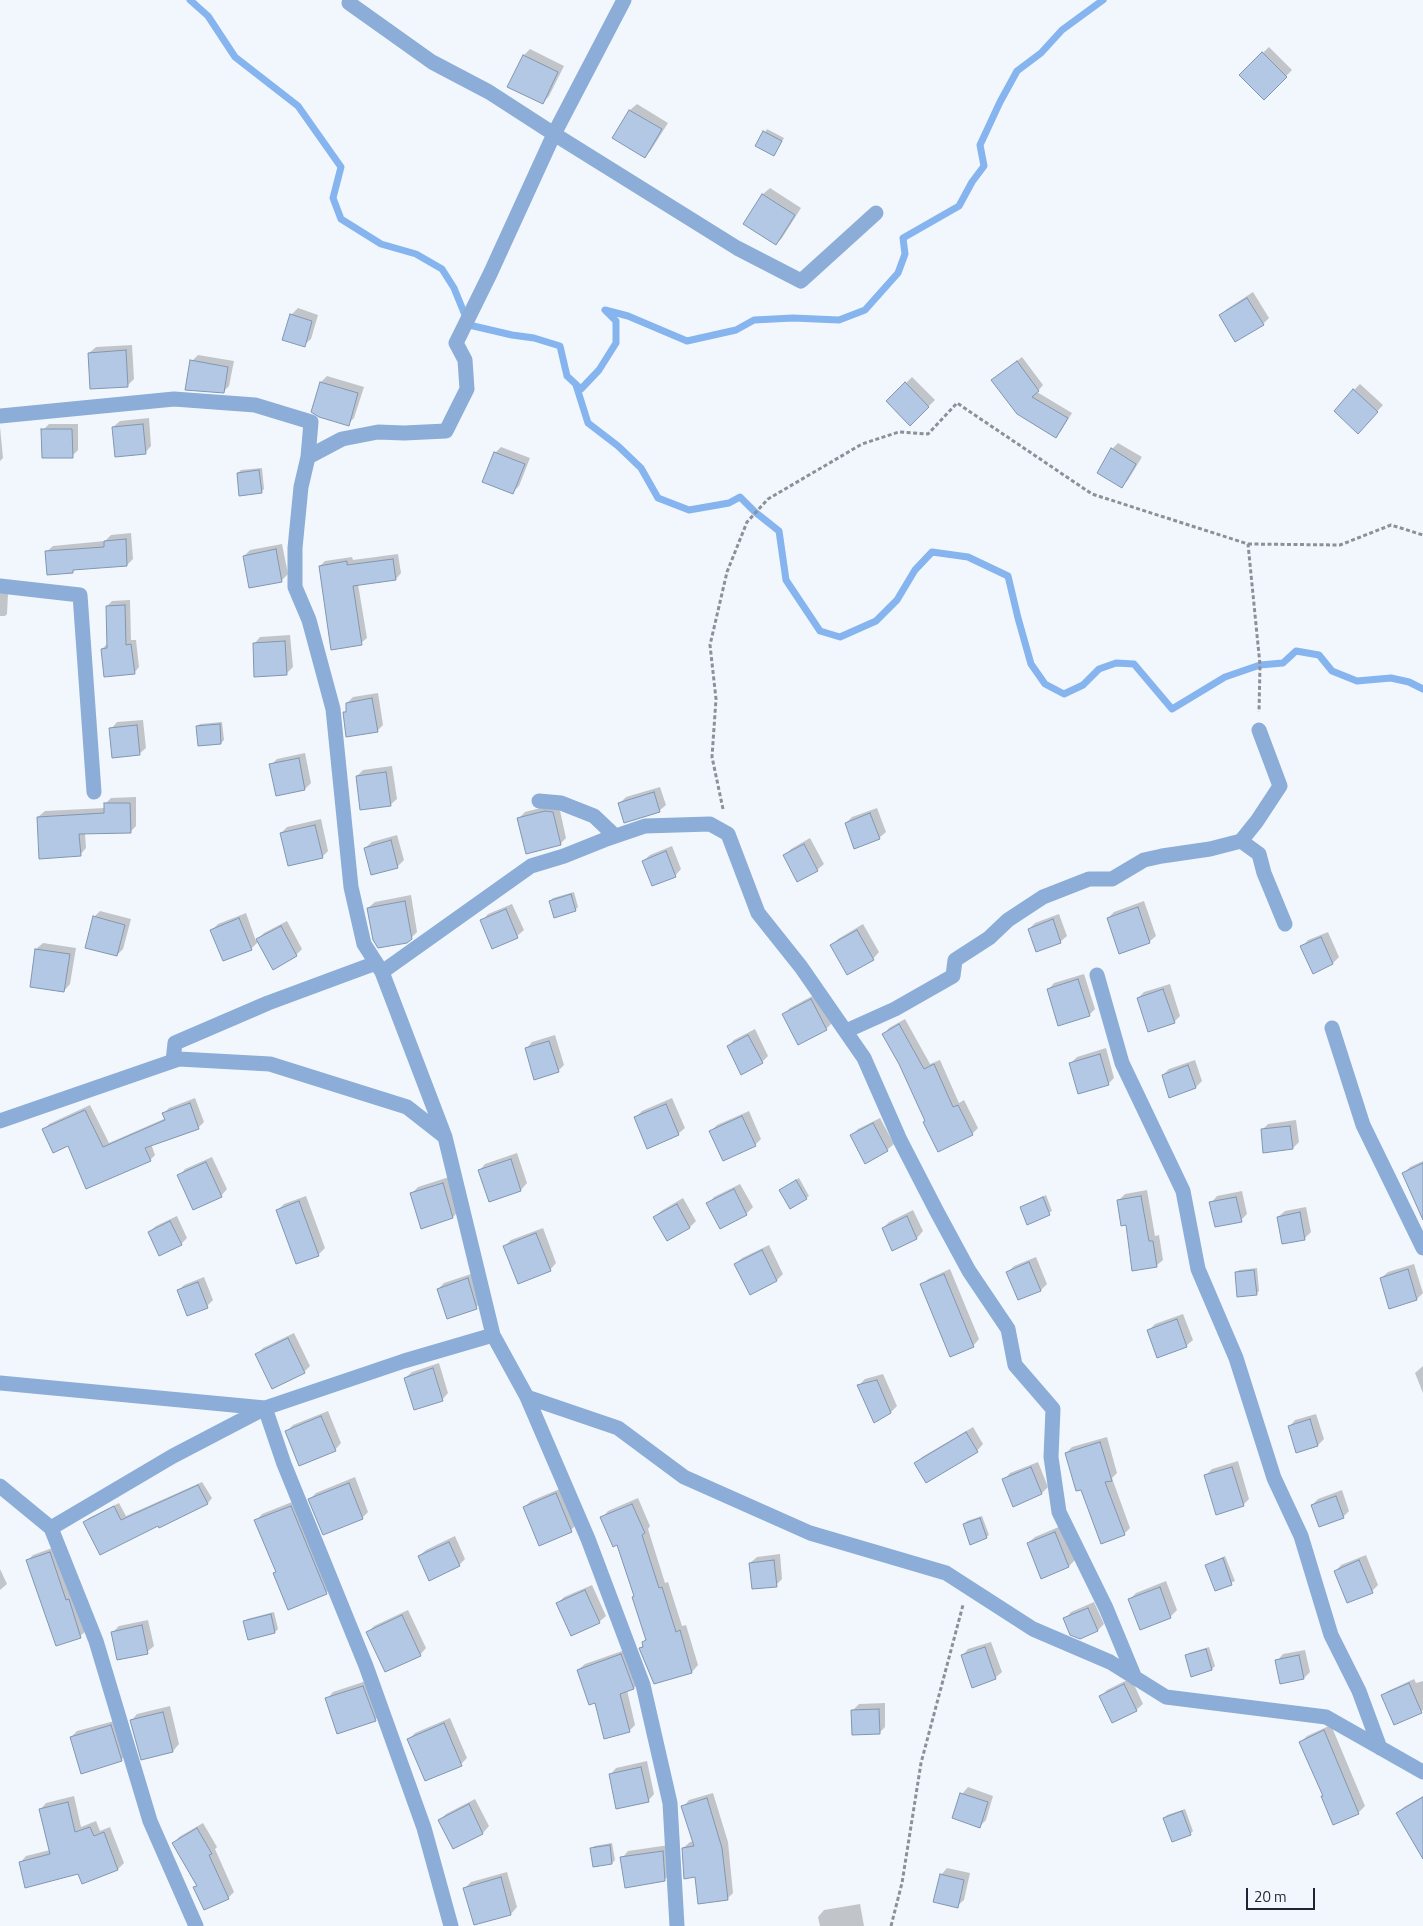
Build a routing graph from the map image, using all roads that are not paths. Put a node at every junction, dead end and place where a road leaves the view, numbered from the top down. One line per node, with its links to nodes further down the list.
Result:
1 (624, 0): 3 (street)
2 (349, 3): 3 (street)
3 (554, 134): 4 (street); 6 (street)
4 (876, 214)
5 (0, 416): 6 (street)
6 (308, 457): 14 (street)
7 (0, 586): 9 (street)
8 (1259, 730): 12 (street)
9 (94, 792)
10 (540, 802): 11 (street)
11 (615, 836): 14 (street); 17 (street)
12 (1240, 841): 13 (street); 17 (street)
13 (1285, 924)
14 (379, 968): 18 (street); 20 (street)
15 (1097, 975): 29 (street)
16 (1332, 1028): 21 (street)
17 (846, 1031): 28 (street)
18 (173, 1061): 19 (street); 20 (street)
19 (0, 1121)
20 (445, 1137): 22 (street)
21 (1423, 1248)
22 (493, 1335): 24 (street); 25 (street)
23 (0, 1384): 25 (street)
24 (527, 1397): 28 (street); 33 (street)
25 (265, 1408): 27 (street); 32 (street)
26 (0, 1486): 27 (street)
27 (51, 1528): 31 (street)
28 (1135, 1678): 29 (street)
29 (1380, 1748): 30 (street)
30 (1423, 1772)
31 (196, 1926)
32 (451, 1926)
33 (677, 1926)

